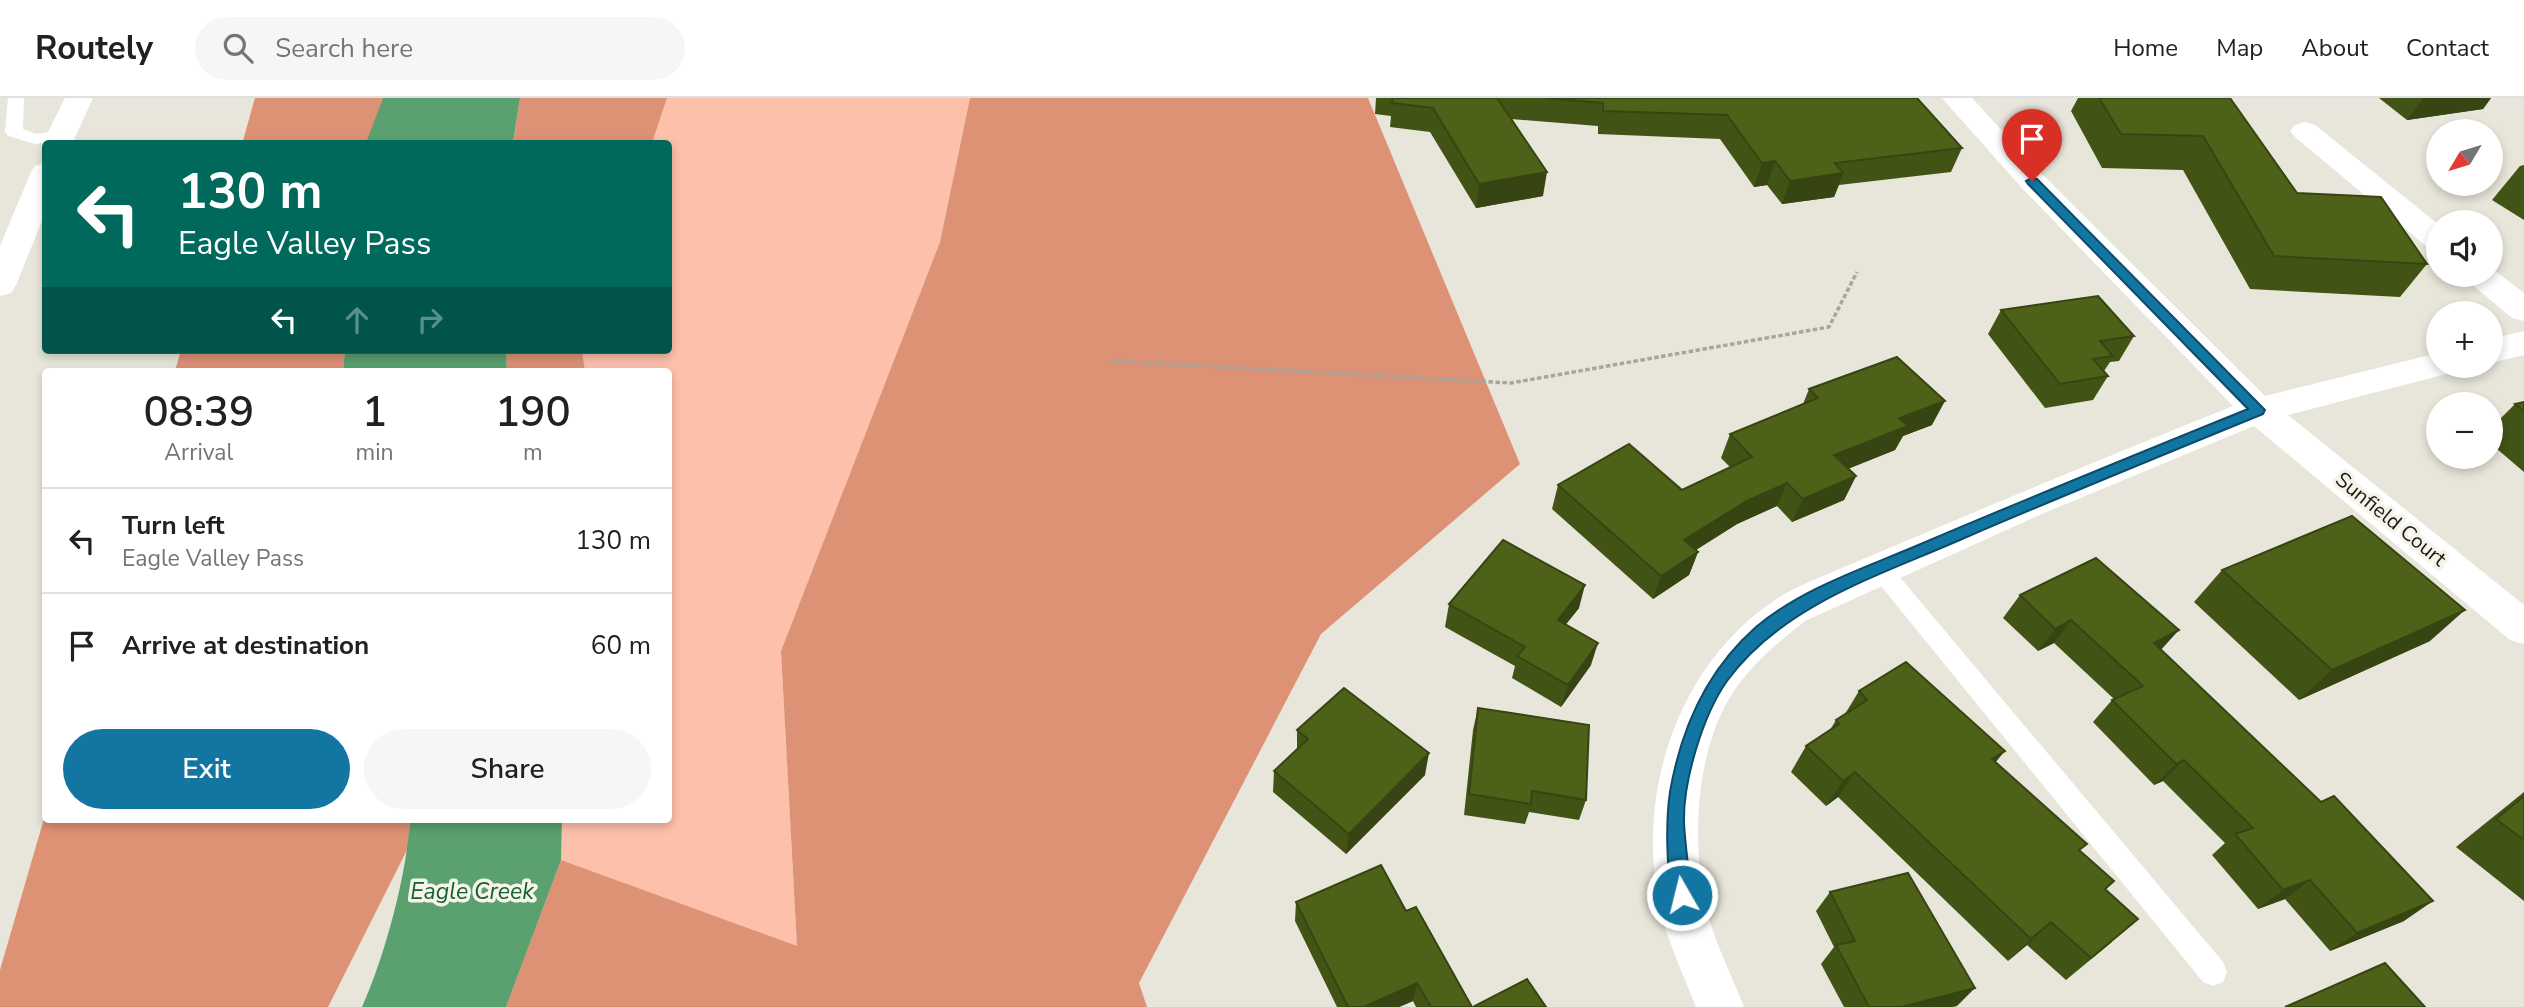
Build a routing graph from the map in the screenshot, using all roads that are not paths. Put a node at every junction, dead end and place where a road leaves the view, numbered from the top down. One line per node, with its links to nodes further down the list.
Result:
1 (16, 98): 5 (lane)
2 (79, 98): 5 (street)
3 (1956, 98): 14 (street, Sunfield Court)
4 (2305, 131): 7 (street)
5 (59, 139)
6 (42, 182): 8 (street)
7 (2426, 230)
8 (0, 285)
9 (2495, 287): 10 (street)
10 (2524, 310)
11 (2524, 343): 12 (street)
12 (2503, 348)
13 (2426, 368): 14 (street)
14 (2258, 410): 15 (street); 16 (street, Sunfield Court)
15 (1880, 569): 17 (lane); 18 (street)
16 (2524, 628)
17 (2213, 972)
18 (1720, 1007)

